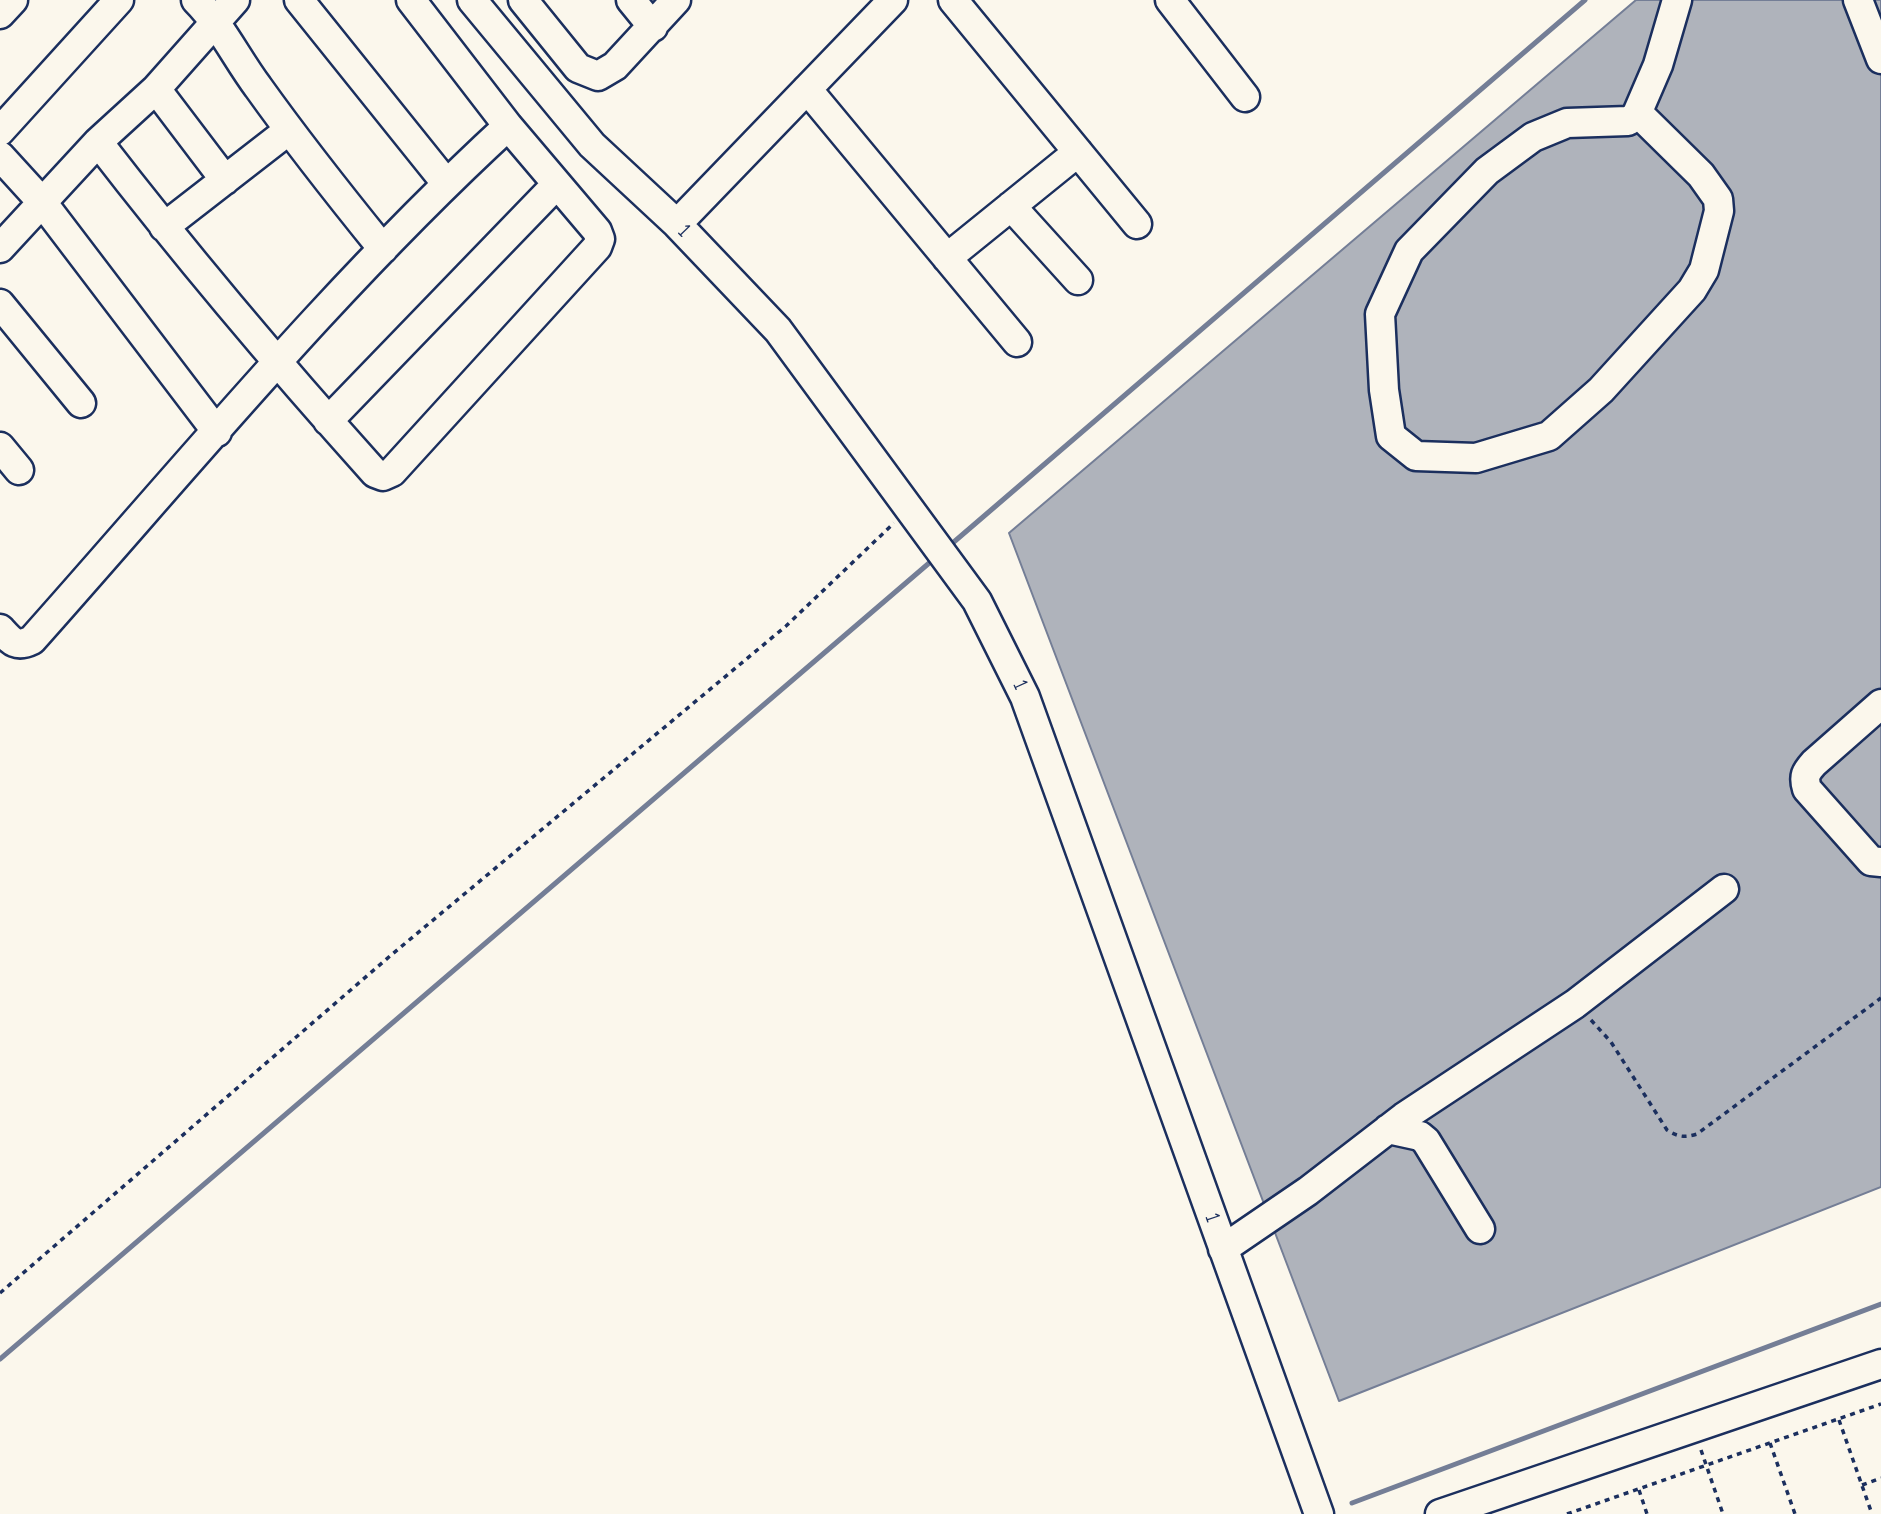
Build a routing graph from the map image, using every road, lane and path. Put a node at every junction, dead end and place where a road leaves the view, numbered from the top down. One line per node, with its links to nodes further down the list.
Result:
1 (13, 0): 16 (street)
2 (119, 0): 26 (street)
3 (196, 0): 17 (street)
4 (235, 0): 17 (street)
5 (299, 0): 31 (street)
6 (411, 0): 24 (street)
7 (472, 0): 35 (street, 1)
8 (523, 0): 18 (street)
9 (631, 0): 18 (street)
10 (676, 0): 18 (street)
11 (893, 0): 21 (street)
12 (953, 0): 28 (street)
13 (1170, 0): 22 (street)
14 (1677, 0): 23 (street)
15 (1858, 0): 19 (street)
16 (0, 15)
17 (216, 24): 20 (street); 25 (street)
18 (653, 27)
19 (1881, 59)
20 (156, 89): 27 (street); 30 (street)
21 (807, 89): 35 (street); 40 (street)
22 (1245, 96)
23 (1643, 117): 23 (street)
24 (508, 126): 31 (street); 32 (street)
25 (289, 130): 30 (street); 39 (street)
26 (0, 131)
27 (98, 142): 33 (street); 37 (street)
28 (1078, 152): 34 (street); 36 (street)
29 (0, 156): 33 (street)
30 (225, 180): 37 (street)
31 (446, 183): 39 (street)
32 (557, 184): 46 (street); 46 (street)
33 (42, 202): 38 (street); 47 (street)
34 (1011, 206): 40 (street); 41 (street)
35 (677, 224): 50 (street, 1)
36 (1137, 224)
37 (164, 228): 44 (street)
38 (0, 248)
39 (383, 249): 44 (street)
40 (947, 258): 43 (street)
41 (1078, 280)
42 (0, 304): 45 (street)
43 (1017, 342)
44 (277, 363): 46 (street); 47 (street)
45 (81, 402)
46 (328, 421)
47 (217, 432): 51 (street)
48 (0, 447): 49 (street)
49 (19, 470)
50 (910, 507): 59 (street, 1); 60 (path)
51 (0, 629)
52 (1881, 704): 53 (street)
53 (1881, 862)
54 (1724, 889): 56 (street)
55 (1881, 998): 56 (path)
56 (1575, 1004): 57 (street)
57 (1388, 1129): 58 (street); 59 (street)
58 (1480, 1229)
59 (1223, 1249): 71 (street, 1)
60 (0, 1293)
61 (1881, 1364): 64 (street)
62 (1881, 1404): 63 (path)
63 (1838, 1419): 65 (path); 68 (path)
64 (1693, 1429): 66 (path); 72 (street)
65 (1770, 1443): 66 (path); 76 (path)
66 (1707, 1465): 69 (path); 75 (path)
67 (1881, 1478): 68 (path)
68 (1862, 1485): 77 (path)
69 (1639, 1489): 70 (path); 74 (path)
70 (1580, 1512): 73 (path)
71 (1319, 1514)
72 (1440, 1514)
73 (1567, 1514)
74 (1647, 1514)
75 (1723, 1514)
76 (1795, 1514)
77 (1872, 1514)

